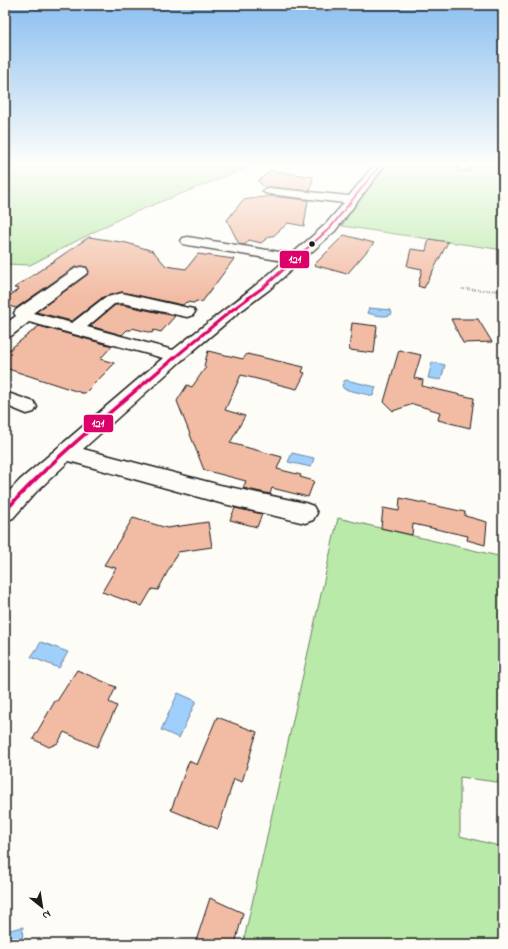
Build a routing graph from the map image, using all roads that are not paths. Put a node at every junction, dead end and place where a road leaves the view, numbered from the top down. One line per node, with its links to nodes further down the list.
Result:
1 (344, 209): 3 (street)
2 (188, 241): 3 (street)
3 (295, 259): 9 (street)
4 (81, 270): 6 (street)
5 (187, 312): 7 (street)
6 (26, 316): 7 (street); 8 (street)
7 (76, 328): 9 (street)
8 (5, 332)
9 (175, 357): 12 (street)
10 (5, 398): 11 (street)
11 (27, 407)
12 (66, 452): 13 (street); 14 (street)
13 (5, 511)
14 (305, 513)

